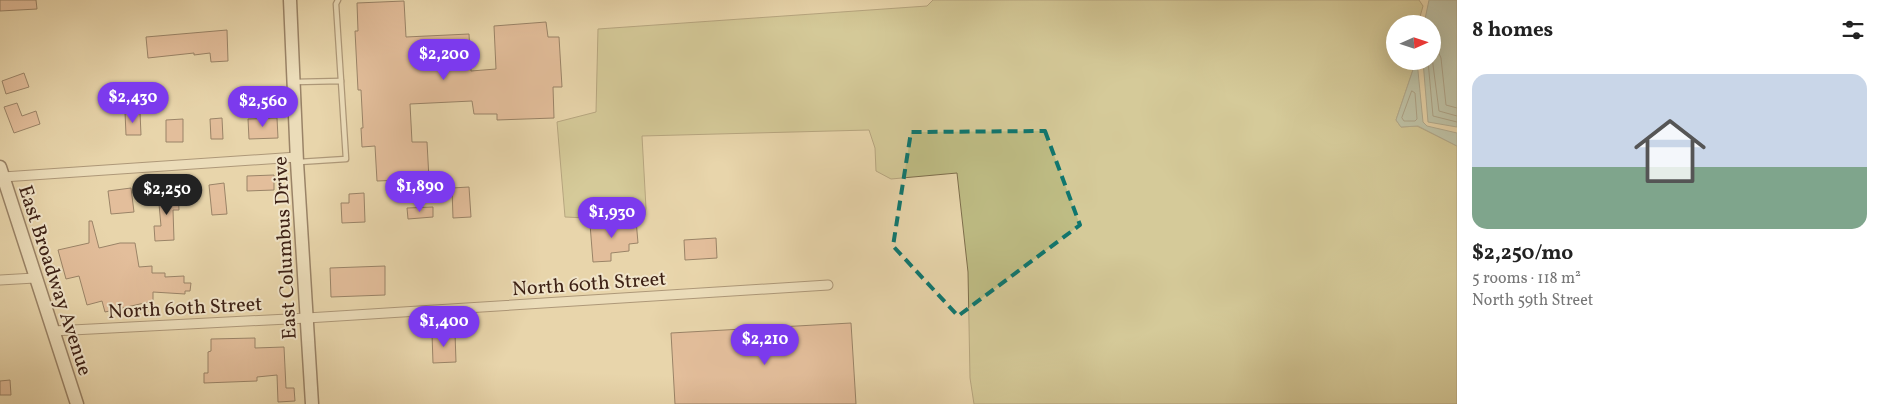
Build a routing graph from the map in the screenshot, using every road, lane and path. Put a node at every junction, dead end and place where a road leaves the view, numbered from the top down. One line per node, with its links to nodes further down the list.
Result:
1 (290, 0): 4 (main road, East Columbus Drive)
2 (338, 0): 3 (lane)
3 (341, 80): 4 (lane); 5 (lane)
4 (294, 82): 5 (main road, East Columbus Drive)
5 (297, 159): 6 (street); 10 (main road, East Columbus Drive)
6 (2, 172): 7 (main road, East Broadway Avenue)
7 (35, 278): 8 (street); 11 (main road, East Broadway Avenue)
8 (0, 280)
9 (828, 285): 10 (street, North 60th Street)
10 (307, 318): 11 (street, North 60th Street); 13 (main road, East Columbus Drive)
11 (53, 331): 12 (main road, East Broadway Avenue)
12 (77, 404)
13 (312, 404)

